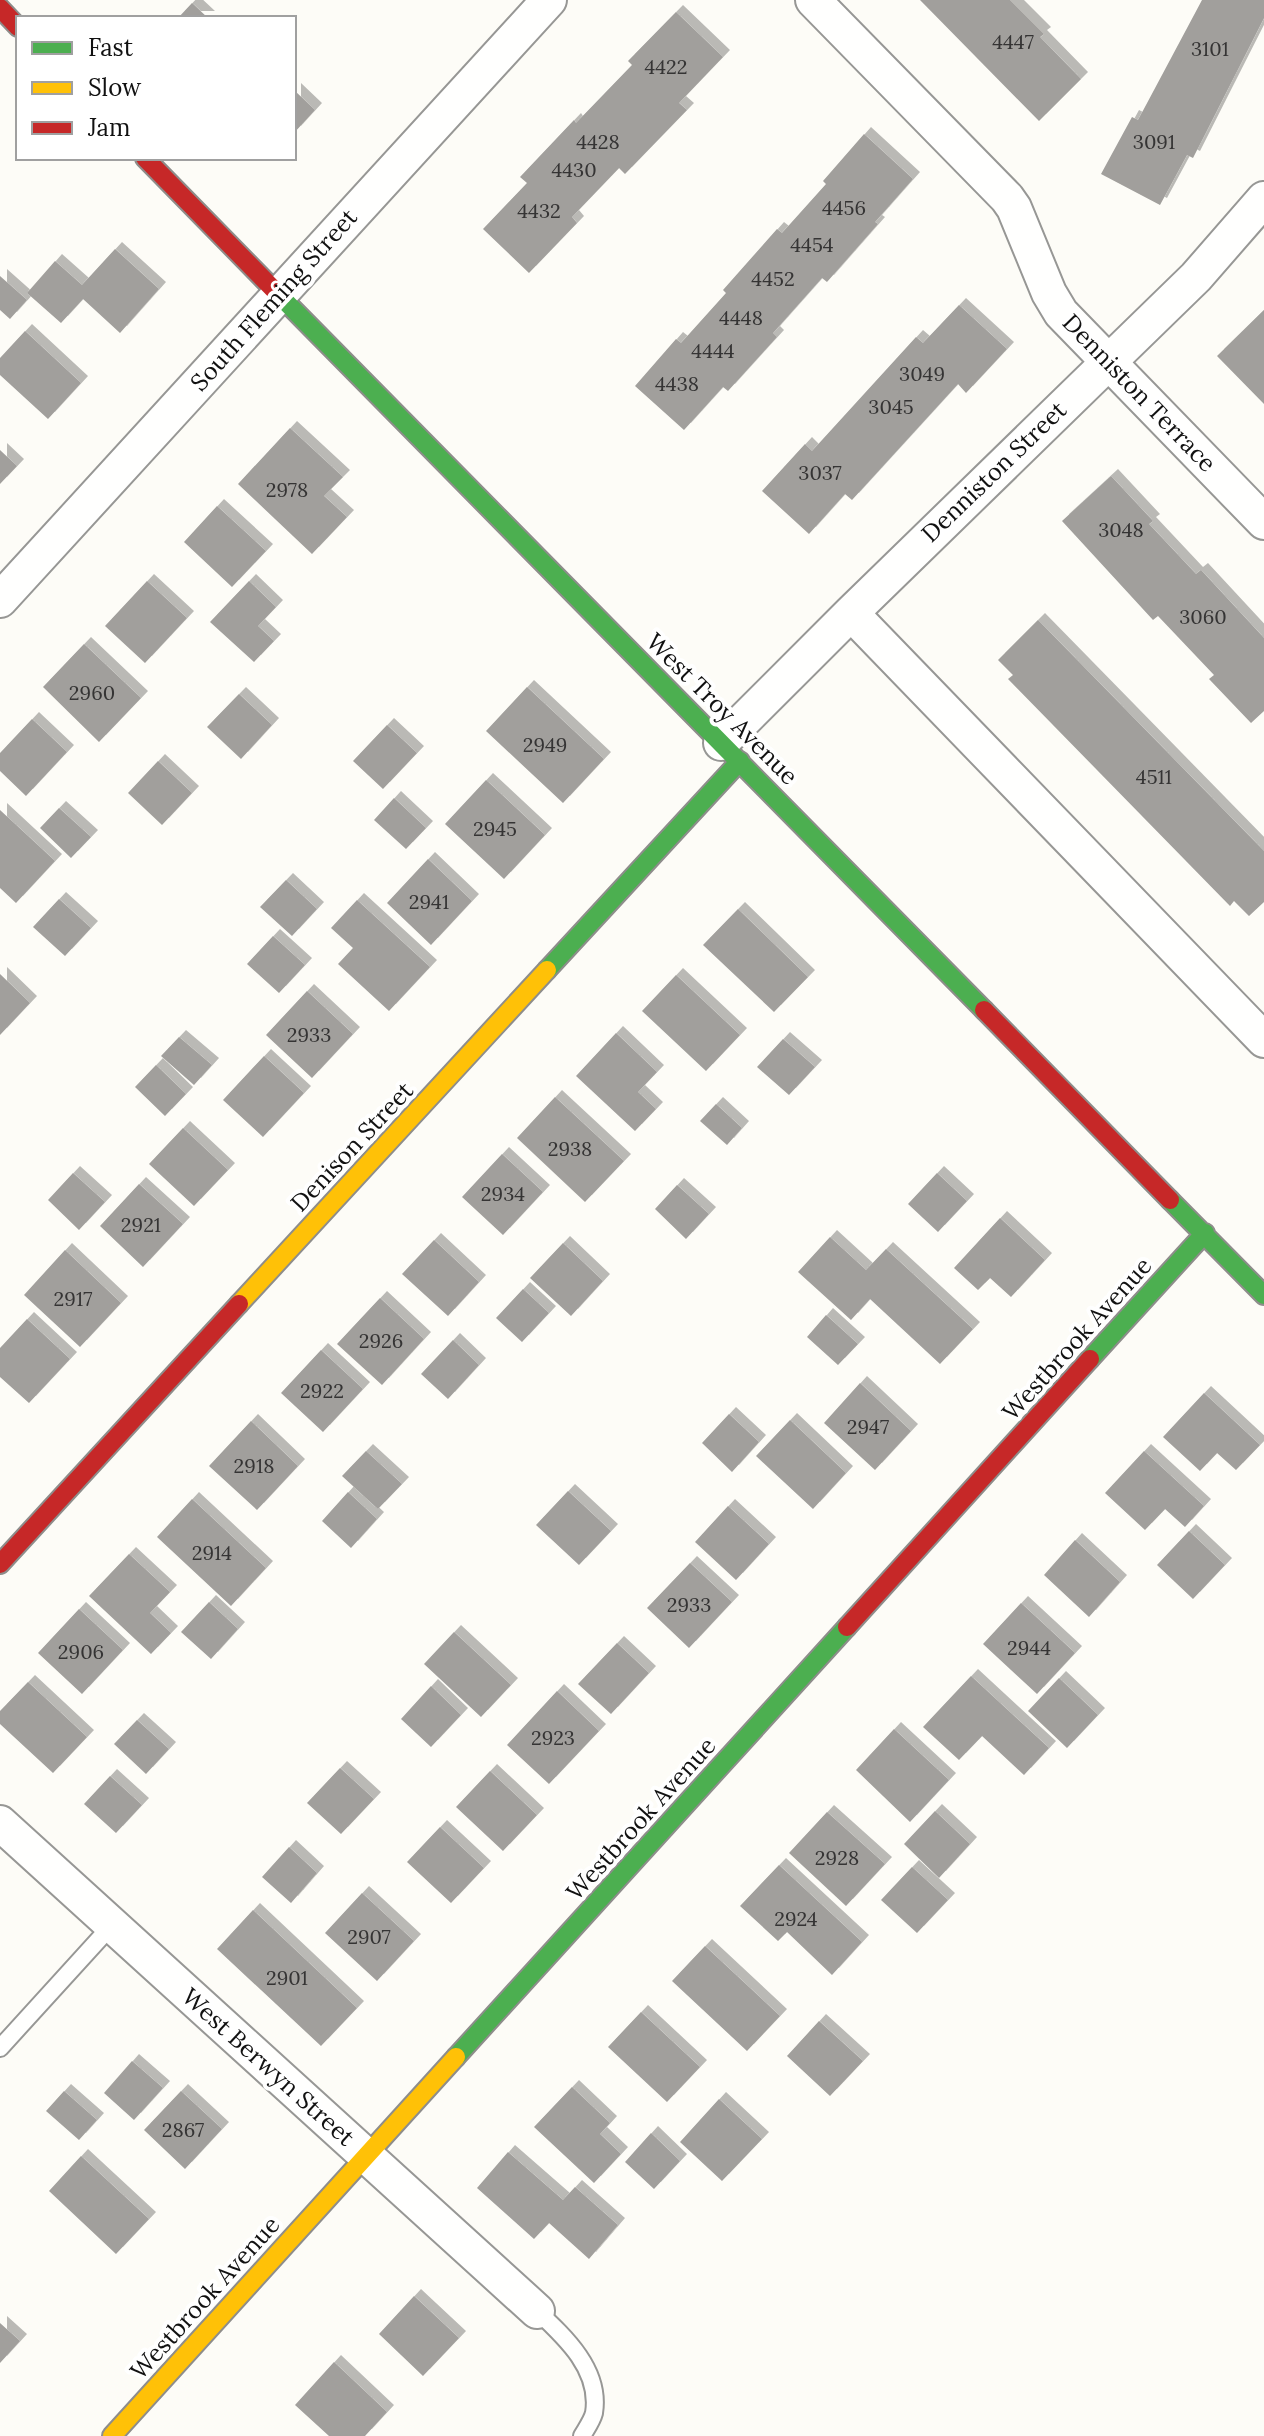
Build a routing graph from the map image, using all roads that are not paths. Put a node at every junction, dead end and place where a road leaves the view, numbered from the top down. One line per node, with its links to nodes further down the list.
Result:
1 (549, 0): 7 (street, South Fleming Street)
2 (813, 0): 8 (street, Denniston Terrace)
3 (0, 8): 4 (street)
4 (16, 25)
5 (147, 160): 7 (street, West Troy Avenue)
6 (1264, 199): 8 (street, Denniston Street)
7 (278, 294): 10 (street, South Fleming Street); 12 (street, West Troy Avenue)
8 (1107, 361): 9 (street, Denniston Terrace); 11 (street, Denniston Street)
9 (1264, 522)
10 (0, 600)
11 (851, 613): 12 (street, Denniston Street); 13 (street)
12 (730, 752): 14 (street, West Troy Avenue); 16 (street, Denison Street)
13 (1264, 1040)
14 (1205, 1233): 15 (street, West Troy Avenue); 20 (street, Westbrook Avenue)
15 (1264, 1295)
16 (0, 1564)
17 (0, 1823): 18 (street, West Berwyn Street)
18 (112, 1925): 19 (lane); 20 (street, West Berwyn Street)
19 (0, 2048)
20 (367, 2157): 21 (street, West Berwyn Street); 22 (street, Westbrook Avenue)
21 (537, 2311): 23 (lane)
22 (112, 2436)
23 (582, 2436)

